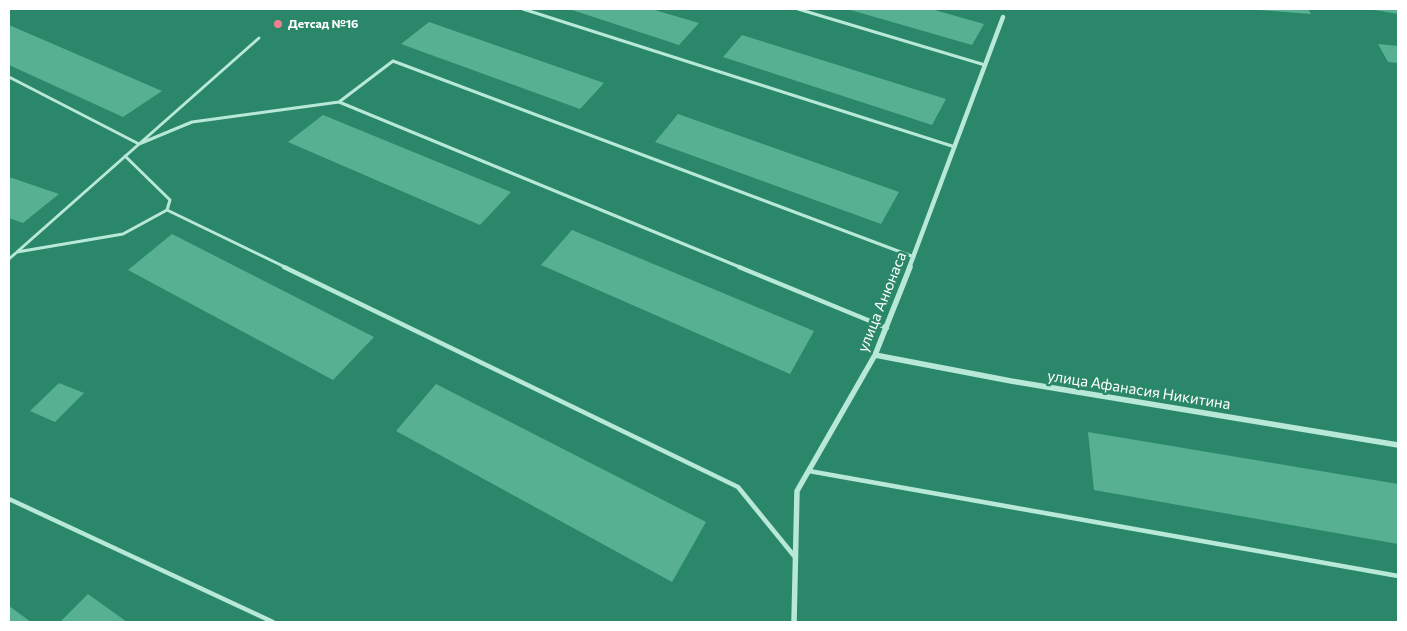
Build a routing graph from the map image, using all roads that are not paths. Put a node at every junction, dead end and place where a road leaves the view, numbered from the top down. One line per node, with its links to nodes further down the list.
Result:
1 (523, 9): 9 (lane)
2 (798, 9): 5 (lane)
3 (1003, 17): 5 (street, улица Анюнаса)
4 (259, 38): 8 (lane)
5 (985, 65): 9 (street, улица Анюнаса)
6 (9, 77): 8 (lane)
7 (339, 102): 8 (lane); 13 (lane); 15 (lane)
8 (139, 144): 10 (lane)
9 (954, 147): 13 (street, улица Анюнаса)
10 (125, 156): 11 (lane); 12 (lane)
11 (168, 210): 12 (lane); 20 (lane)
12 (15, 253): 14 (lane)
13 (914, 257): 15 (street, улица Анюнаса)
14 (9, 259)
15 (887, 328): 16 (street, улица Анюнаса)
16 (876, 355): 17 (street, улица Афанасия Никитина); 18 (street, улица Анюнаса)
17 (1398, 445)
18 (809, 471): 20 (street, улица Анюнаса); 21 (lane)
19 (9, 500): 22 (lane)
20 (796, 557): 23 (street, улица Анюнаса)
21 (1398, 576)
22 (273, 622)
23 (794, 622)

